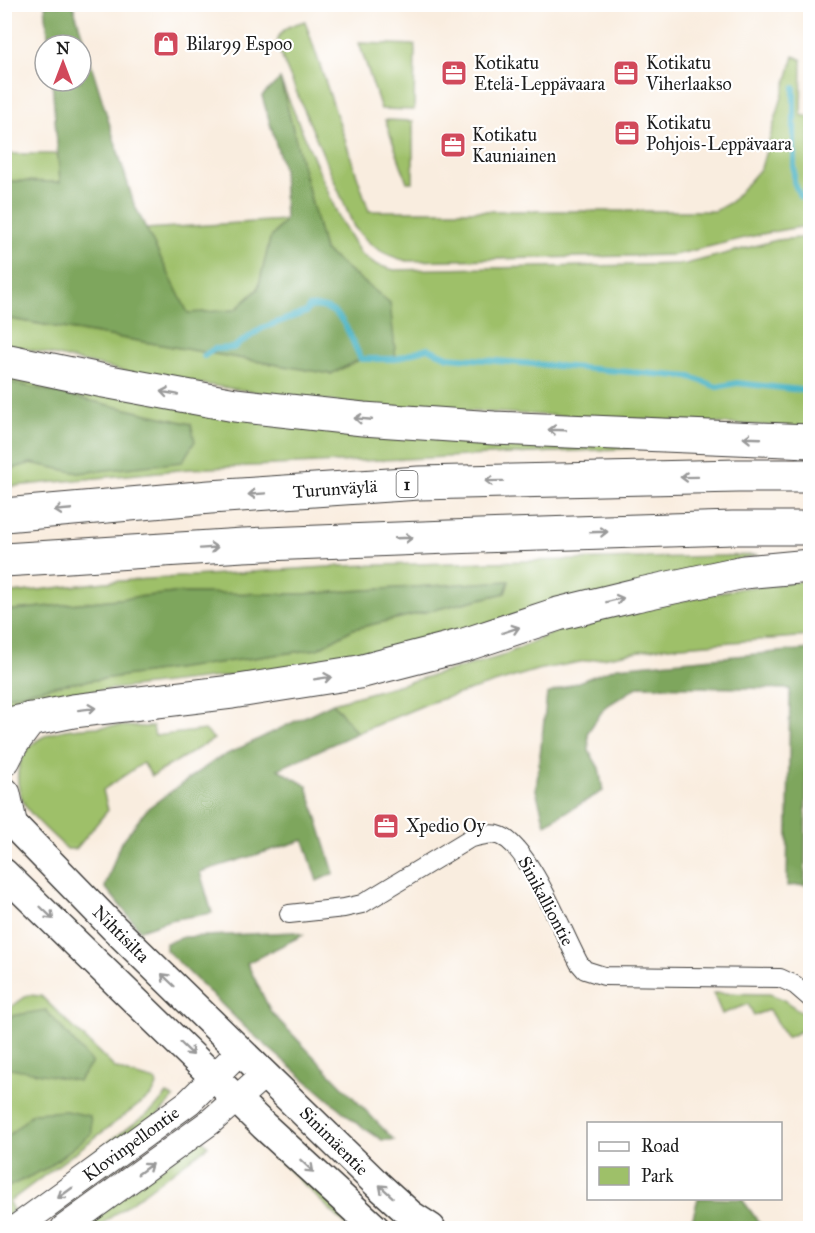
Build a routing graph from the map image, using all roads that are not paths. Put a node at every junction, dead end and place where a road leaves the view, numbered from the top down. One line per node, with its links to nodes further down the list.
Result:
1 (4, 360): 2 (highway, one-way to 1)
2 (810, 441)
3 (810, 476): 4 (highway, Turunväylä / 1, one-way to 4)
4 (4, 514)
5 (810, 528): 6 (highway, one-way to 5)
6 (151, 552): 7 (highway); 9 (highway)
7 (4, 560)
8 (810, 566): 10 (highway, one-way to 8)
9 (4, 580)
10 (17, 722): 11 (highway)
11 (4, 759)
12 (6, 810): 16 (main road, Nihtisilta, one-way to 12)
13 (4, 873): 18 (main road, Nihtisilta, one-way to 18)
14 (289, 914): 15 (street, Sinikalliontie)
15 (810, 998)
16 (240, 1051): 17 (main road, Sinimäentie); 18 (main road, Klovinpellontie)
17 (265, 1074): 19 (main road, Klovinpellontie); 23 (main road, Sinimäentie, one-way to 17)
18 (214, 1075): 19 (main road, Sinimäentie); 20 (main road, Klovinpellontie, one-way to 20)
19 (237, 1097): 21 (main road, Klovinpellontie, one-way to 19); 22 (main road, Sinimäentie, one-way to 22)
20 (16, 1228)
21 (64, 1228)
22 (375, 1228)
23 (431, 1228)

